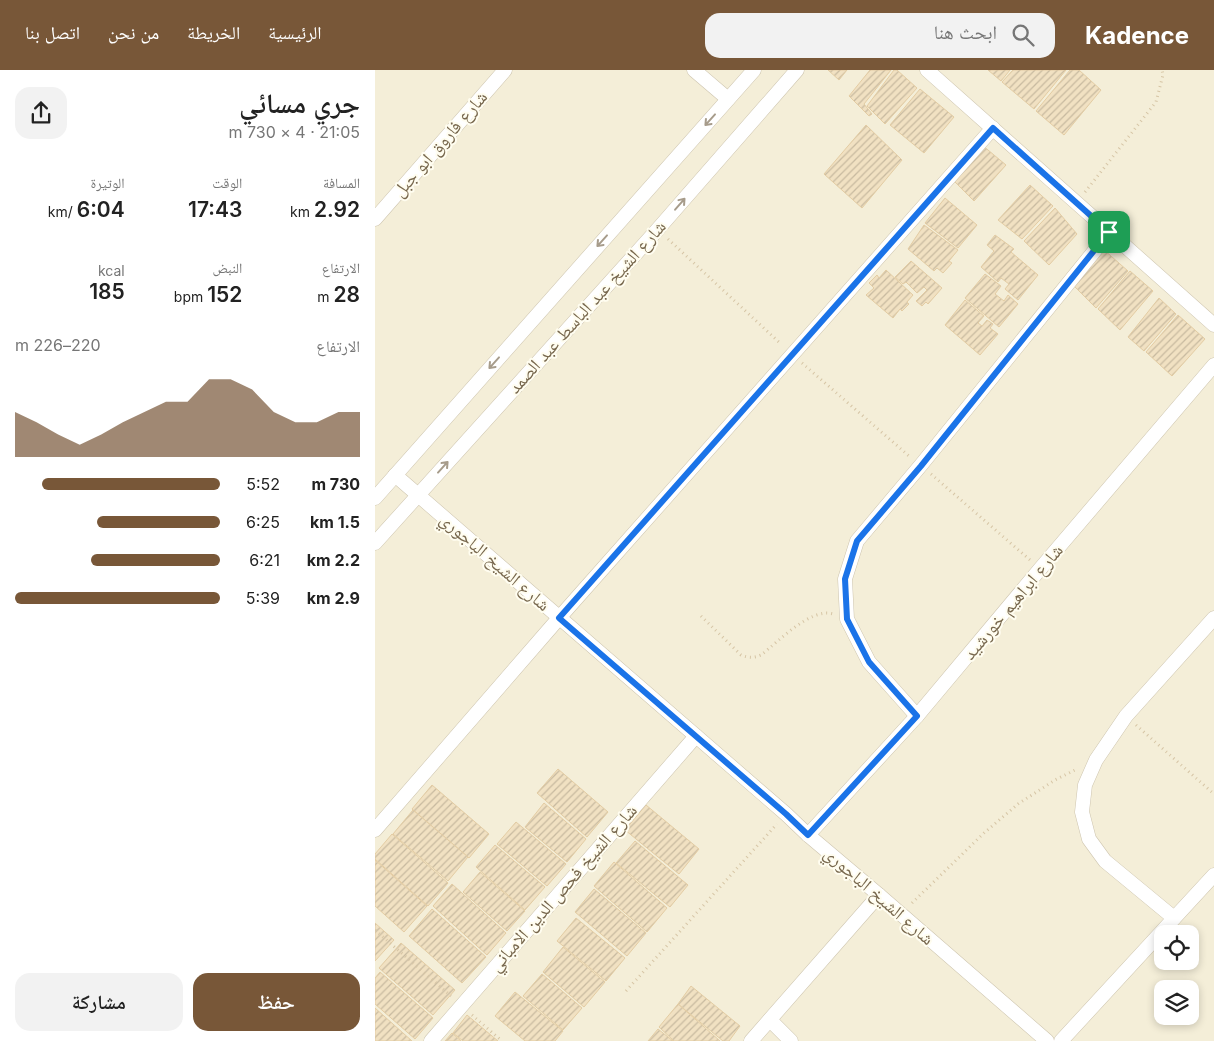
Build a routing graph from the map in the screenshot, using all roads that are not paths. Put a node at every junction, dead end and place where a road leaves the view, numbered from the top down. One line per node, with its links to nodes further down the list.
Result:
1 (505, 70): 8 (street, شارع فاروق ابو جبل)
2 (693, 70): 6 (street)
3 (754, 70): 6 (street, شارع الشيخ عبد الباسط عبد الصمد)
4 (797, 70): 13 (street, شارع الشيخ عبد الباسط عبد الصمد, one-way to 4)
5 (927, 70): 7 (street)
6 (728, 100): 12 (street, شارع الشيخ عبد الباسط عبد الصمد, one-way to 12)
7 (993, 128): 9 (street); 16 (street)
8 (375, 219)
9 (1109, 232): 10 (street); 18 (street)
10 (1214, 325)
11 (1214, 365): 18 (street, شارع ابراهيم خورشيد)
12 (395, 475): 13 (street, شارع الشيخ الباجوري); 14 (street, شارع الشيخ عبد الباسط عبد الصمد)
13 (418, 495): 15 (street, شارع الشيخ عبد الباسط عبد الصمد); 16 (street, شارع الشيخ الباجوري)
14 (375, 498)
15 (375, 543)
16 (559, 618): 19 (street, شارع الشيخ الباجوري); 20 (street)
17 (1214, 618): 24 (street)
18 (917, 716): 21 (street, شارع ابراهيم خورشيد)
19 (695, 736): 21 (street, شارع الشيخ الباجوري); 26 (street, شارع الشيخ فحص الدين الامباني)
20 (375, 830)
21 (808, 835): 23 (street, شارع الشيخ الباجوري)
22 (1214, 875): 24 (street)
23 (879, 895): 25 (street); 29 (street, شارع الشيخ الباجوري)
24 (1174, 918): 30 (street)
25 (769, 1020): 27 (street); 28 (street)
26 (431, 1041)
27 (751, 1041)
28 (791, 1041)
29 (1047, 1041)
30 (1061, 1041)

